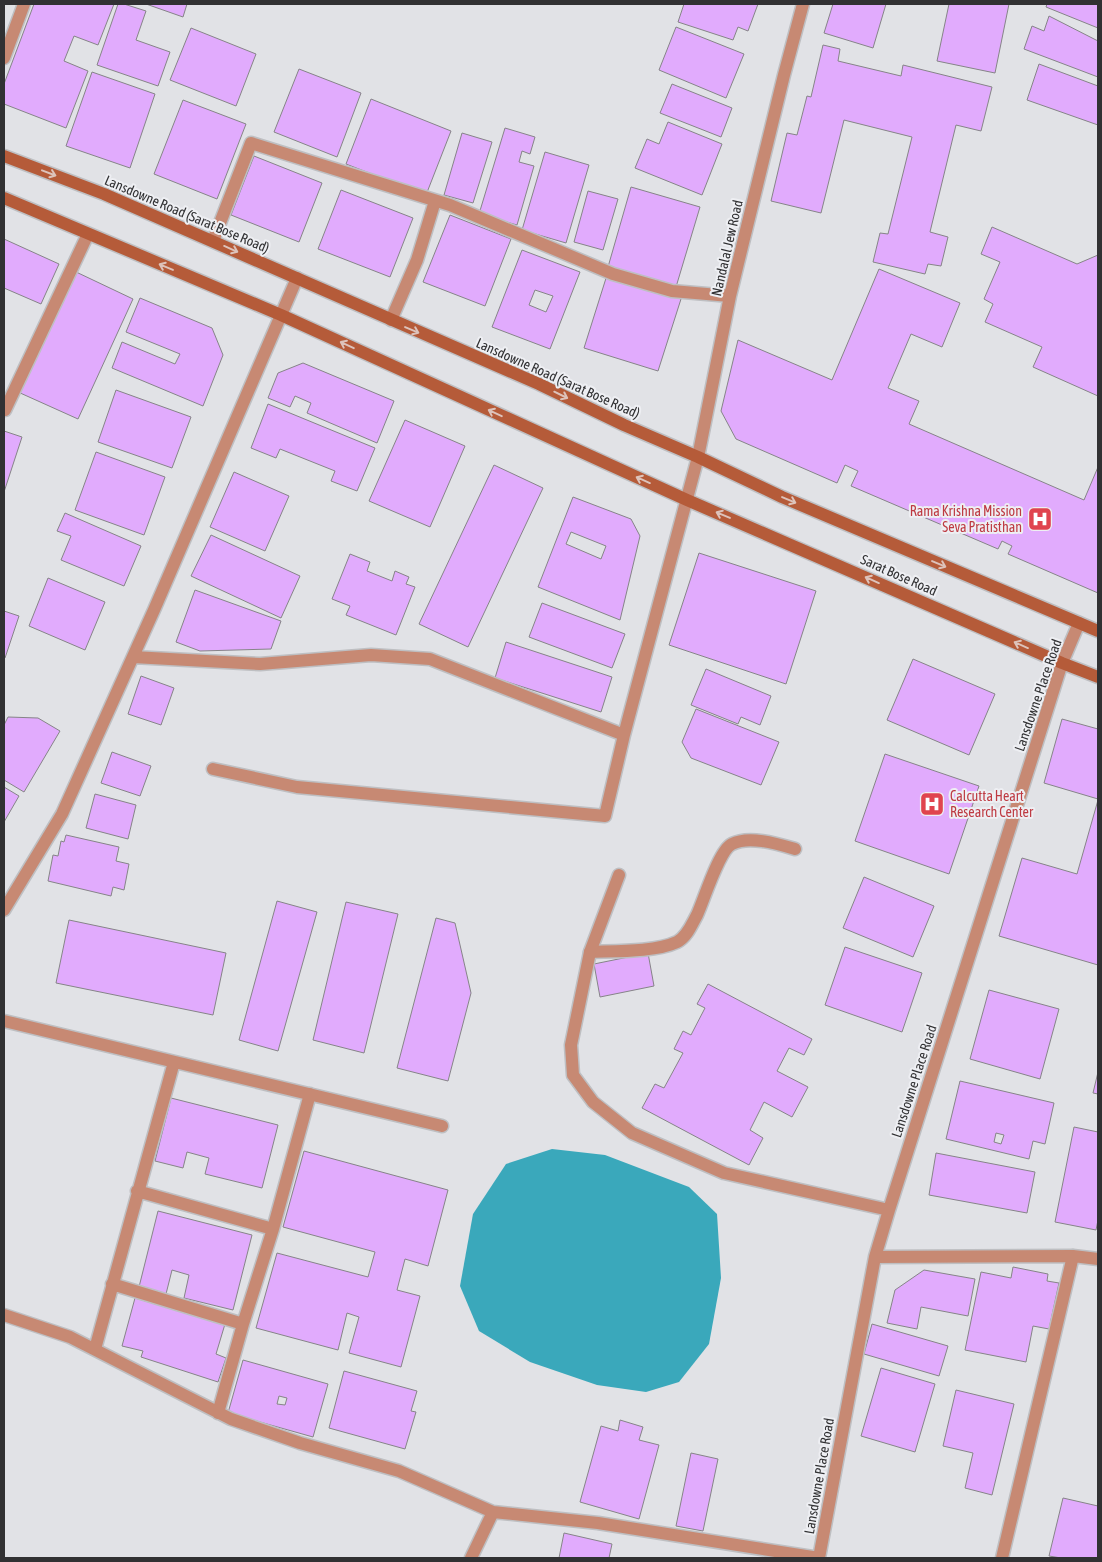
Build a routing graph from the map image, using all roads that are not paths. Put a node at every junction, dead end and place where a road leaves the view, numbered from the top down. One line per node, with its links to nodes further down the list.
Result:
1 (24, 4): 3 (street)
2 (803, 4): 10 (street, Nandalal Jew Road)
3 (4, 58)
4 (4, 156): 8 (main road, Lansdowne Road (Sarat Bose Road), one-way to 8)
5 (4, 198): 7 (main road)
6 (435, 201): 8 (street); 10 (street); 12 (street)
7 (88, 234): 11 (main road, one-way to 7); 13 (street)
8 (213, 241): 9 (main road, Lansdowne Road (Sarat Bose Road), one-way to 9)
9 (297, 278): 11 (street); 12 (main road, Lansdowne Road (Sarat Bose Road))
10 (730, 296): 14 (street, Nandalal Jew Road)
11 (281, 315): 15 (main road, one-way to 11); 18 (street)
12 (390, 320): 14 (main road, Lansdowne Road (Sarat Bose Road), one-way to 14)
13 (5, 410)
14 (698, 457): 15 (street, Nandalal Jew Road); 16 (main road, Lansdowne Road (Sarat Bose Road), one-way to 16)
15 (687, 500): 19 (main road, Sarat Bose Road, one-way to 15); 21 (street, Nandalal Jew Road)
16 (1079, 623): 17 (main road, Lansdowne Road (Sarat Bose Road)); 19 (street, Lansdowne Place Road)
17 (1098, 630)
18 (133, 657): 21 (street); 25 (street)
19 (1062, 663): 20 (main road, Sarat Bose Road); 33 (street, Lansdowne Place Road)
20 (1098, 677)
21 (624, 735): 22 (street, Nandalal Jew Road)
22 (213, 769)
23 (796, 849): 27 (street)
24 (619, 875): 27 (street)
25 (9, 889): 26 (street)
26 (4, 910)
27 (590, 952): 33 (street)
28 (4, 1021): 29 (street)
29 (174, 1062): 30 (street); 32 (street)
30 (310, 1094): 31 (street); 34 (street)
31 (442, 1126)
32 (137, 1191): 34 (street); 38 (street)
33 (889, 1210): 36 (street, Lansdowne Place Road)
34 (273, 1229): 40 (street)
35 (1073, 1256): 36 (street); 37 (street); 46 (street)
36 (875, 1257): 45 (street, Lansdowne Place Road)
37 (1098, 1259)
38 (112, 1284): 40 (street); 41 (street)
39 (4, 1315): 41 (street)
40 (243, 1324): 42 (street)
41 (95, 1349): 42 (street)
42 (218, 1413): 43 (street)
43 (493, 1512): 44 (street); 45 (street)
44 (471, 1558)
45 (819, 1558)
46 (1002, 1558)

